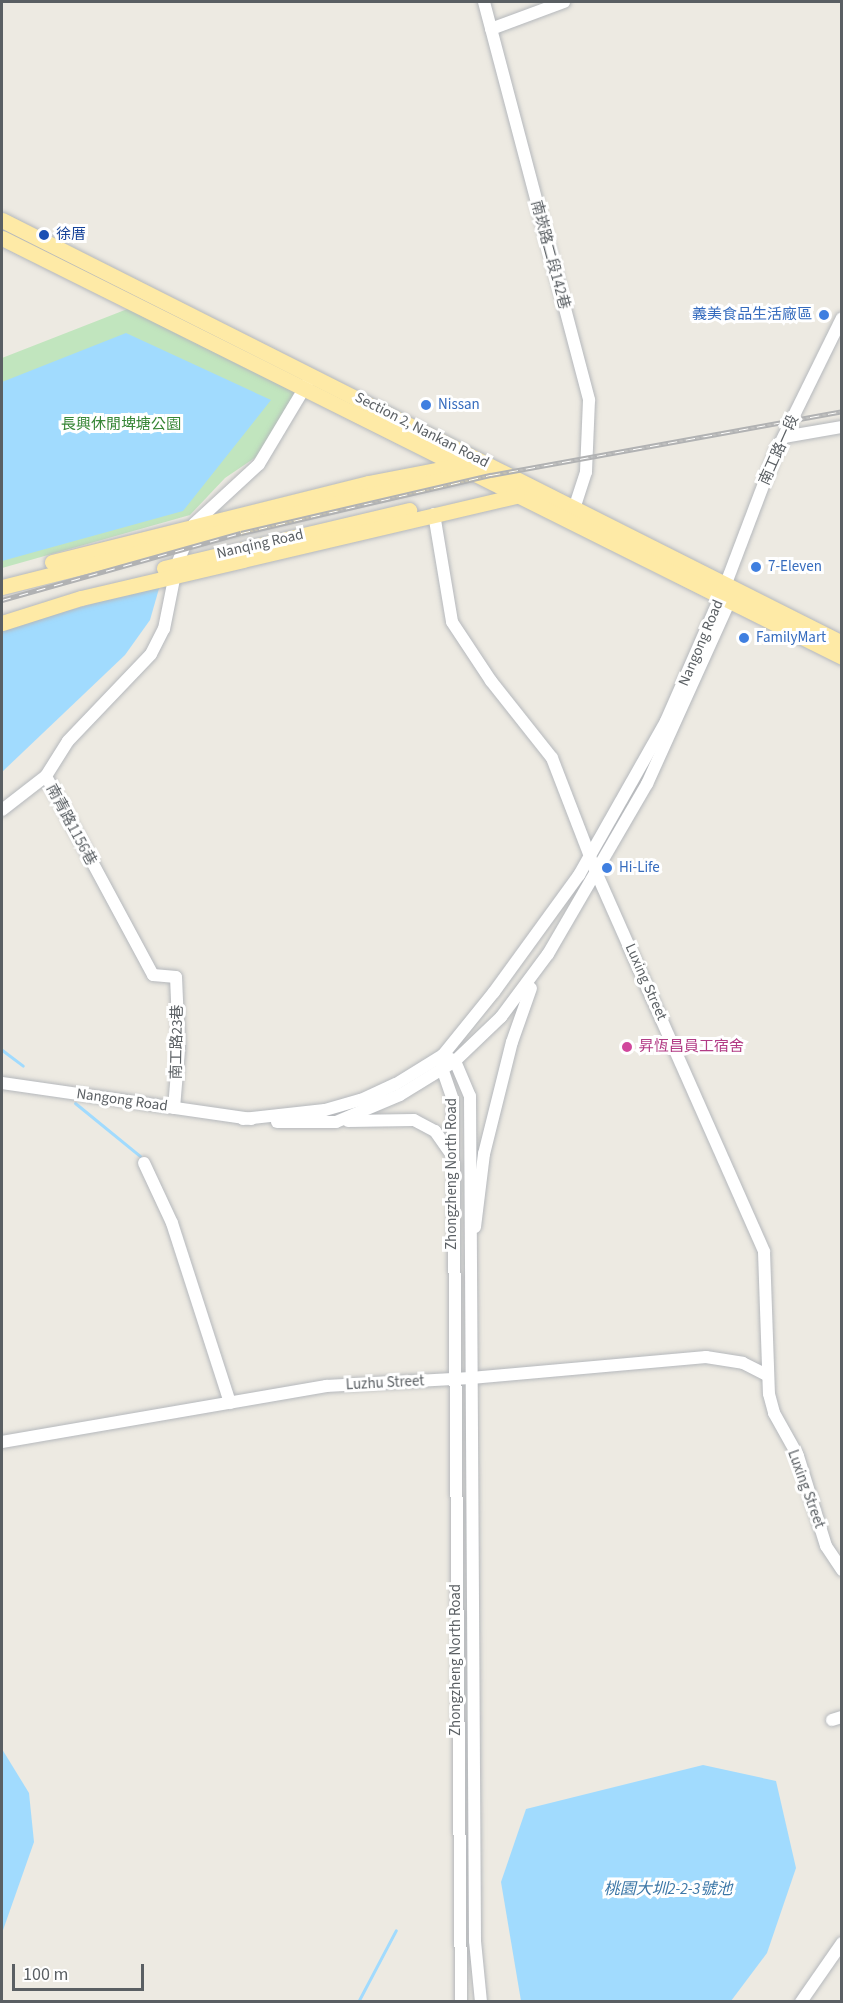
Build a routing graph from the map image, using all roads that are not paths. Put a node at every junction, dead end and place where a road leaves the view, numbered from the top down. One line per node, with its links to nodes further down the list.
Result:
1 (484, 2): 3 (street, 南崁路二段142巷)
2 (564, 2): 3 (street)
3 (491, 29): 14 (street, 南崁路二段142巷)
4 (2, 220): 7 (main road, Section 2, Nankan Road)
5 (2, 238): 7 (main road, Section 2, Nankan Road)
6 (842, 318): 9 (street, 南工路一段)
7 (308, 382): 10 (main road, Section 2, Nankan Road); 11 (main road, Section 2, Nankan Road); 16 (street)
8 (842, 427): 9 (street)
9 (784, 437): 22 (street, 南工路一段)
10 (489, 463): 11 (main road); 12 (main road, Nanqing Road); 13 (main road, Section 2, Nankan Road)
11 (456, 466): 12 (main road, Section 2, Nankan Road); 16 (main road)
12 (471, 474): 13 (main road, Section 2, Nankan Road); 17 (main road, Nanqing Road)
13 (518, 490): 14 (main road, Section 2, Nankan Road); 15 (main road); 18 (main road, Nanqing Road); 22 (main road, Section 2, Nankan Road)
14 (574, 510): 22 (main road, Section 2, Nankan Road)
15 (434, 514): 18 (main road); 30 (street, Luxing Street)
16 (194, 525): 17 (street, 南青路1156巷); 19 (main road)
17 (187, 540): 18 (street, 南青路1156巷); 20 (main road, Nanqing Road)
18 (175, 570): 23 (main road, Nanqing Road); 25 (main road); 28 (street, 南青路1156巷)
19 (2, 578): 20 (main road)
20 (32, 579): 21 (main road, Nanqing Road)
21 (2, 588)
22 (725, 595): 26 (main road, Section 2, Nankan Road); 27 (main road, Section 2, Nankan Road); 30 (street, Nangong Road); 31 (street, Nangong Road)
23 (8, 610): 24 (main road)
24 (2, 618)
25 (2, 623)
26 (842, 643)
27 (842, 657)
28 (46, 776): 29 (street); 33 (street, 南青路1156巷)
29 (2, 810)
30 (590, 855): 31 (street, Luxing Street); 35 (street, Nangong Road)
31 (596, 872): 32 (street, Nangong Road); 43 (street, Luxing Street)
32 (548, 954): 34 (street, Nangong Road); 42 (street)
33 (176, 977): 37 (street, 南工路23巷)
34 (455, 1060): 35 (street); 42 (street, Zhongzheng North Road)
35 (442, 1061): 38 (street, Nangong Road); 39 (street, Nangong Road); 40 (street, Zhongzheng North Road)
36 (2, 1083): 37 (street, Nangong Road)
37 (174, 1108): 38 (street, Nangong Road)
38 (243, 1119): 39 (street, Nangong Road)
39 (336, 1122): 40 (street)
40 (451, 1155): 45 (street, Zhongzheng North Road)
41 (144, 1163): 46 (street)
42 (471, 1252): 44 (street, Zhongzheng North Road)
43 (768, 1376): 44 (street, Luzhu Street); 48 (street, Luxing Street)
44 (471, 1378): 45 (street, Luzhu Street); 51 (street, Zhongzheng North Road)
45 (454, 1379): 46 (street, Luzhu Street); 50 (street, Zhongzheng North Road)
46 (230, 1403): 47 (street, Luzhu Street)
47 (2, 1442)
48 (842, 1570)
49 (842, 1943): 52 (street)
50 (461, 2001)
51 (481, 2001)
52 (801, 2001)

